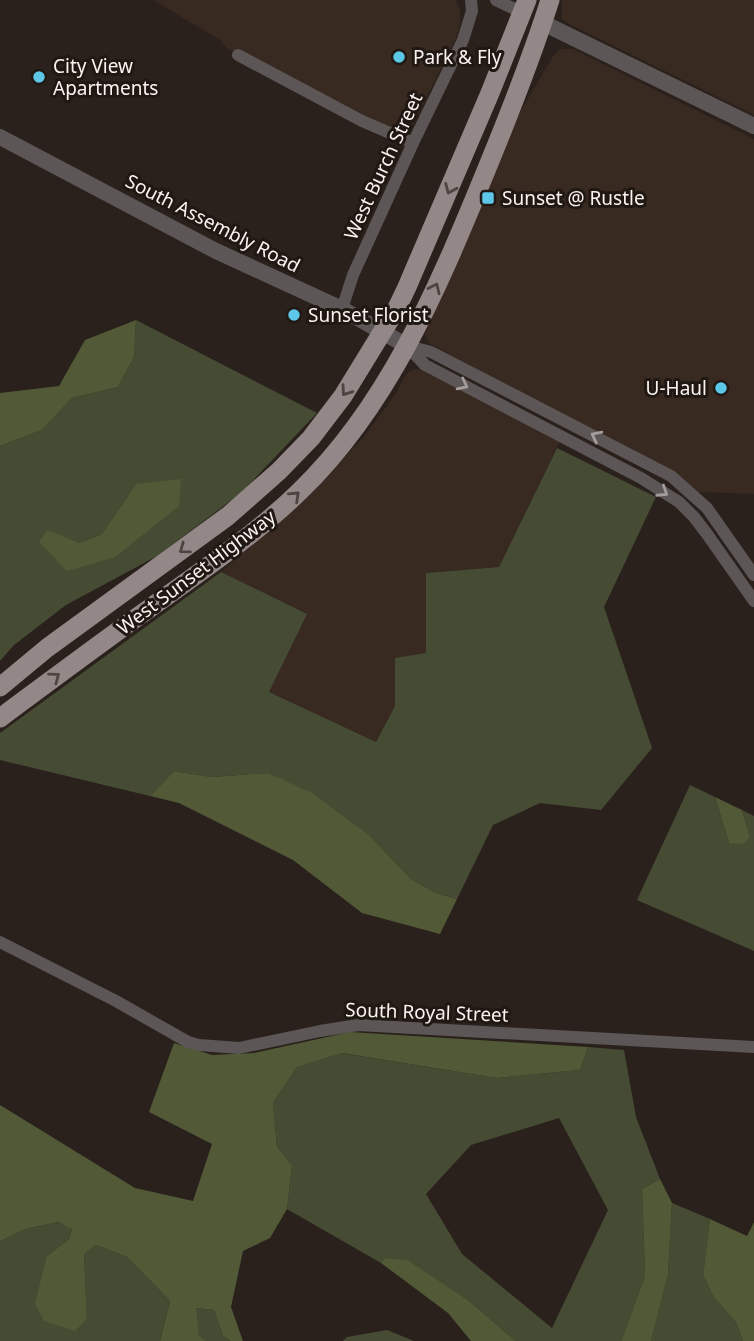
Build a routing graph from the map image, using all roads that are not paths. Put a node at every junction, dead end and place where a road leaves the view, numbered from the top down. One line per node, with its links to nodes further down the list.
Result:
1 (471, 0): 10 (street, West Burch Street)
2 (496, 0): 5 (street)
3 (543, 0): 6 (main road)
4 (550, 0): 6 (main road)
5 (525, 6): 11 (main road, West Sunset Highway)
6 (543, 23): 8 (street); 11 (main road); 14 (main road, West Sunset Highway, one-way to 6)
7 (238, 55): 10 (street)
8 (754, 126)
9 (0, 137): 12 (street, South Assembly Road)
10 (414, 143): 12 (street, West Burch Street)
11 (464, 155): 13 (main road, West Sunset Highway, one-way to 13)
12 (342, 309): 13 (street, South Assembly Road)
13 (382, 332): 14 (street, South Assembly Road); 17 (main road, West Sunset Highway, one-way to 17)
14 (407, 346): 15 (street, South Assembly Road, one-way to 14); 16 (street, South Assembly Road, one-way to 16); 18 (main road, West Sunset Highway, one-way to 14)
15 (754, 575)
16 (754, 601)
17 (0, 687)
18 (0, 718)
19 (0, 942): 20 (street, South Royal Street)
20 (754, 1047)

